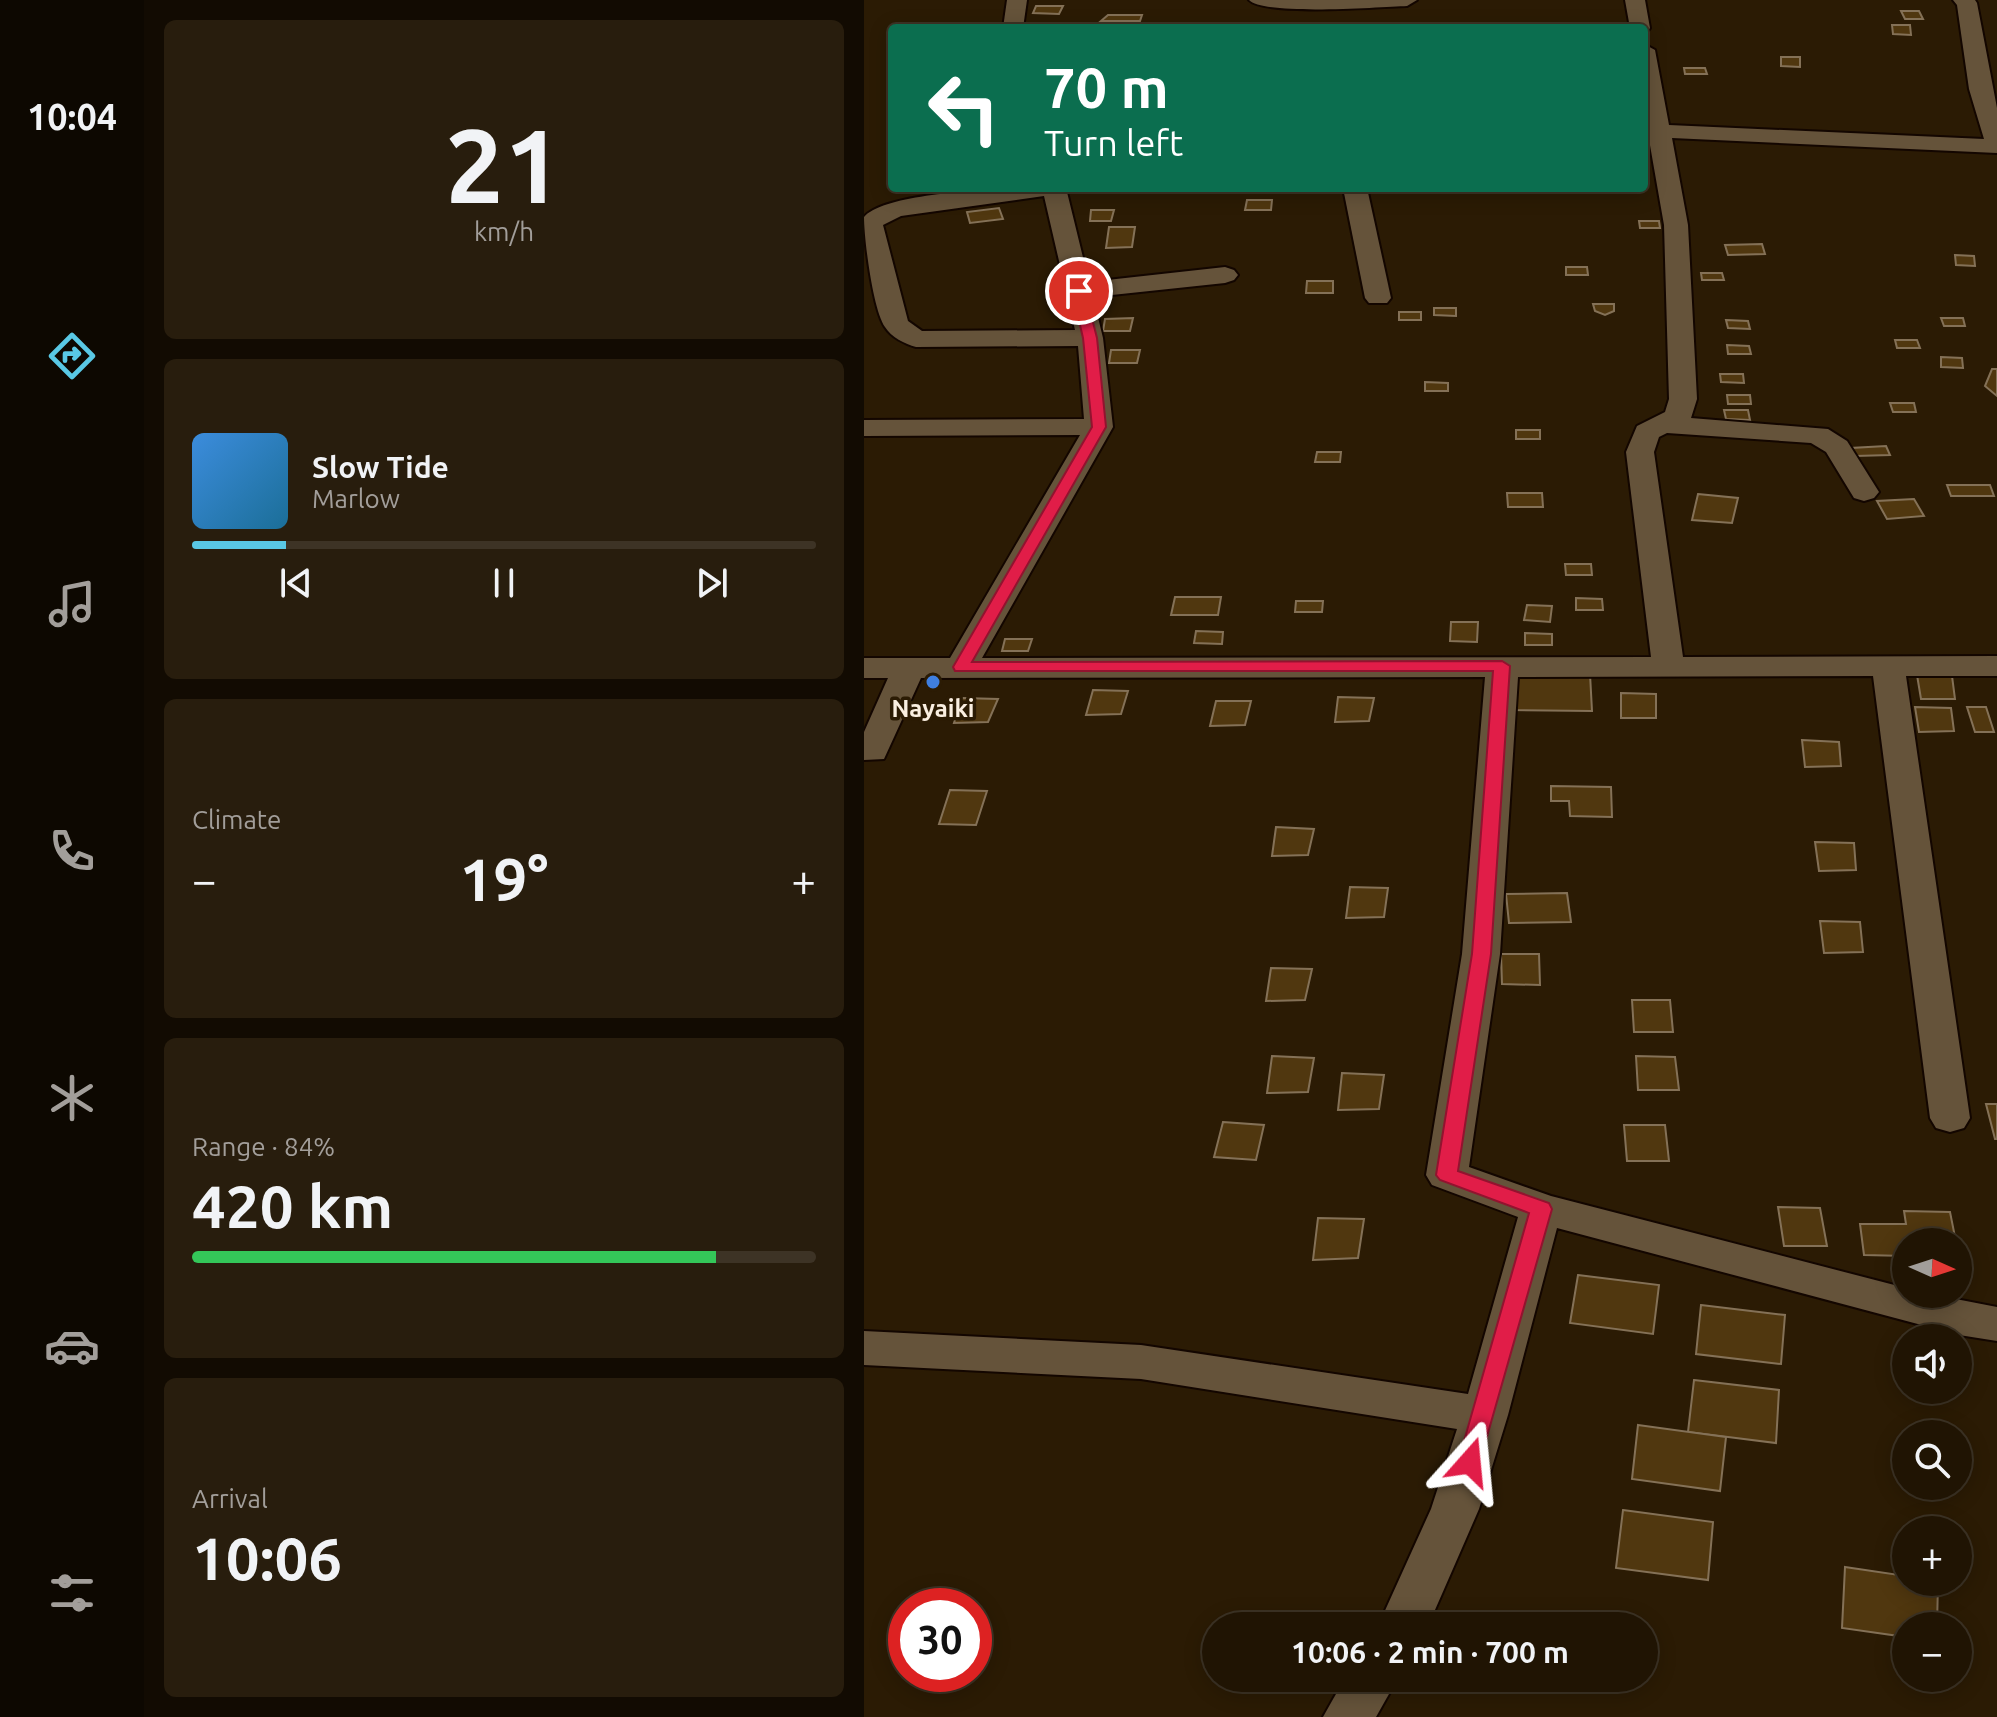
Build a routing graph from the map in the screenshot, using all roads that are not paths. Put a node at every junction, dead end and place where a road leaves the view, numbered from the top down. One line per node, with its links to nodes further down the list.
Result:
1 (1017, 0): 6 (street)
2 (1259, 0): 3 (street)
3 (1407, 0)
4 (1635, 0): 7 (street)
5 (1963, 0): 10 (street)
6 (1014, 24)
7 (1639, 24)
8 (1648, 72): 9 (street)
9 (1659, 131): 10 (street); 18 (street)
10 (1997, 146)
11 (1024, 192): 17 (street)
12 (1055, 192): 15 (street)
13 (1356, 192): 16 (street)
14 (1225, 275): 15 (street)
15 (1079, 291): 17 (street)
16 (1378, 298)
17 (1090, 338): 19 (street)
18 (1663, 424): 21 (street); 22 (street)
19 (1099, 427): 20 (street); 26 (street)
20 (864, 428)
21 (1864, 492)
22 (1668, 665): 23 (street); 24 (street)
23 (1502, 666): 26 (street); 31 (street)
24 (1888, 666): 25 (street); 30 (street)
25 (1997, 666)
26 (961, 667): 28 (street)
27 (864, 668): 28 (street)
28 (909, 668): 29 (street)
29 (872, 752)
30 (1950, 1118)
31 (1541, 1209): 32 (street); 34 (street)
32 (1997, 1324)
33 (864, 1348): 34 (street)
34 (1485, 1415): 35 (street)
35 (1409, 1612)
36 (1364, 1692): 37 (street)
37 (1349, 1717)

